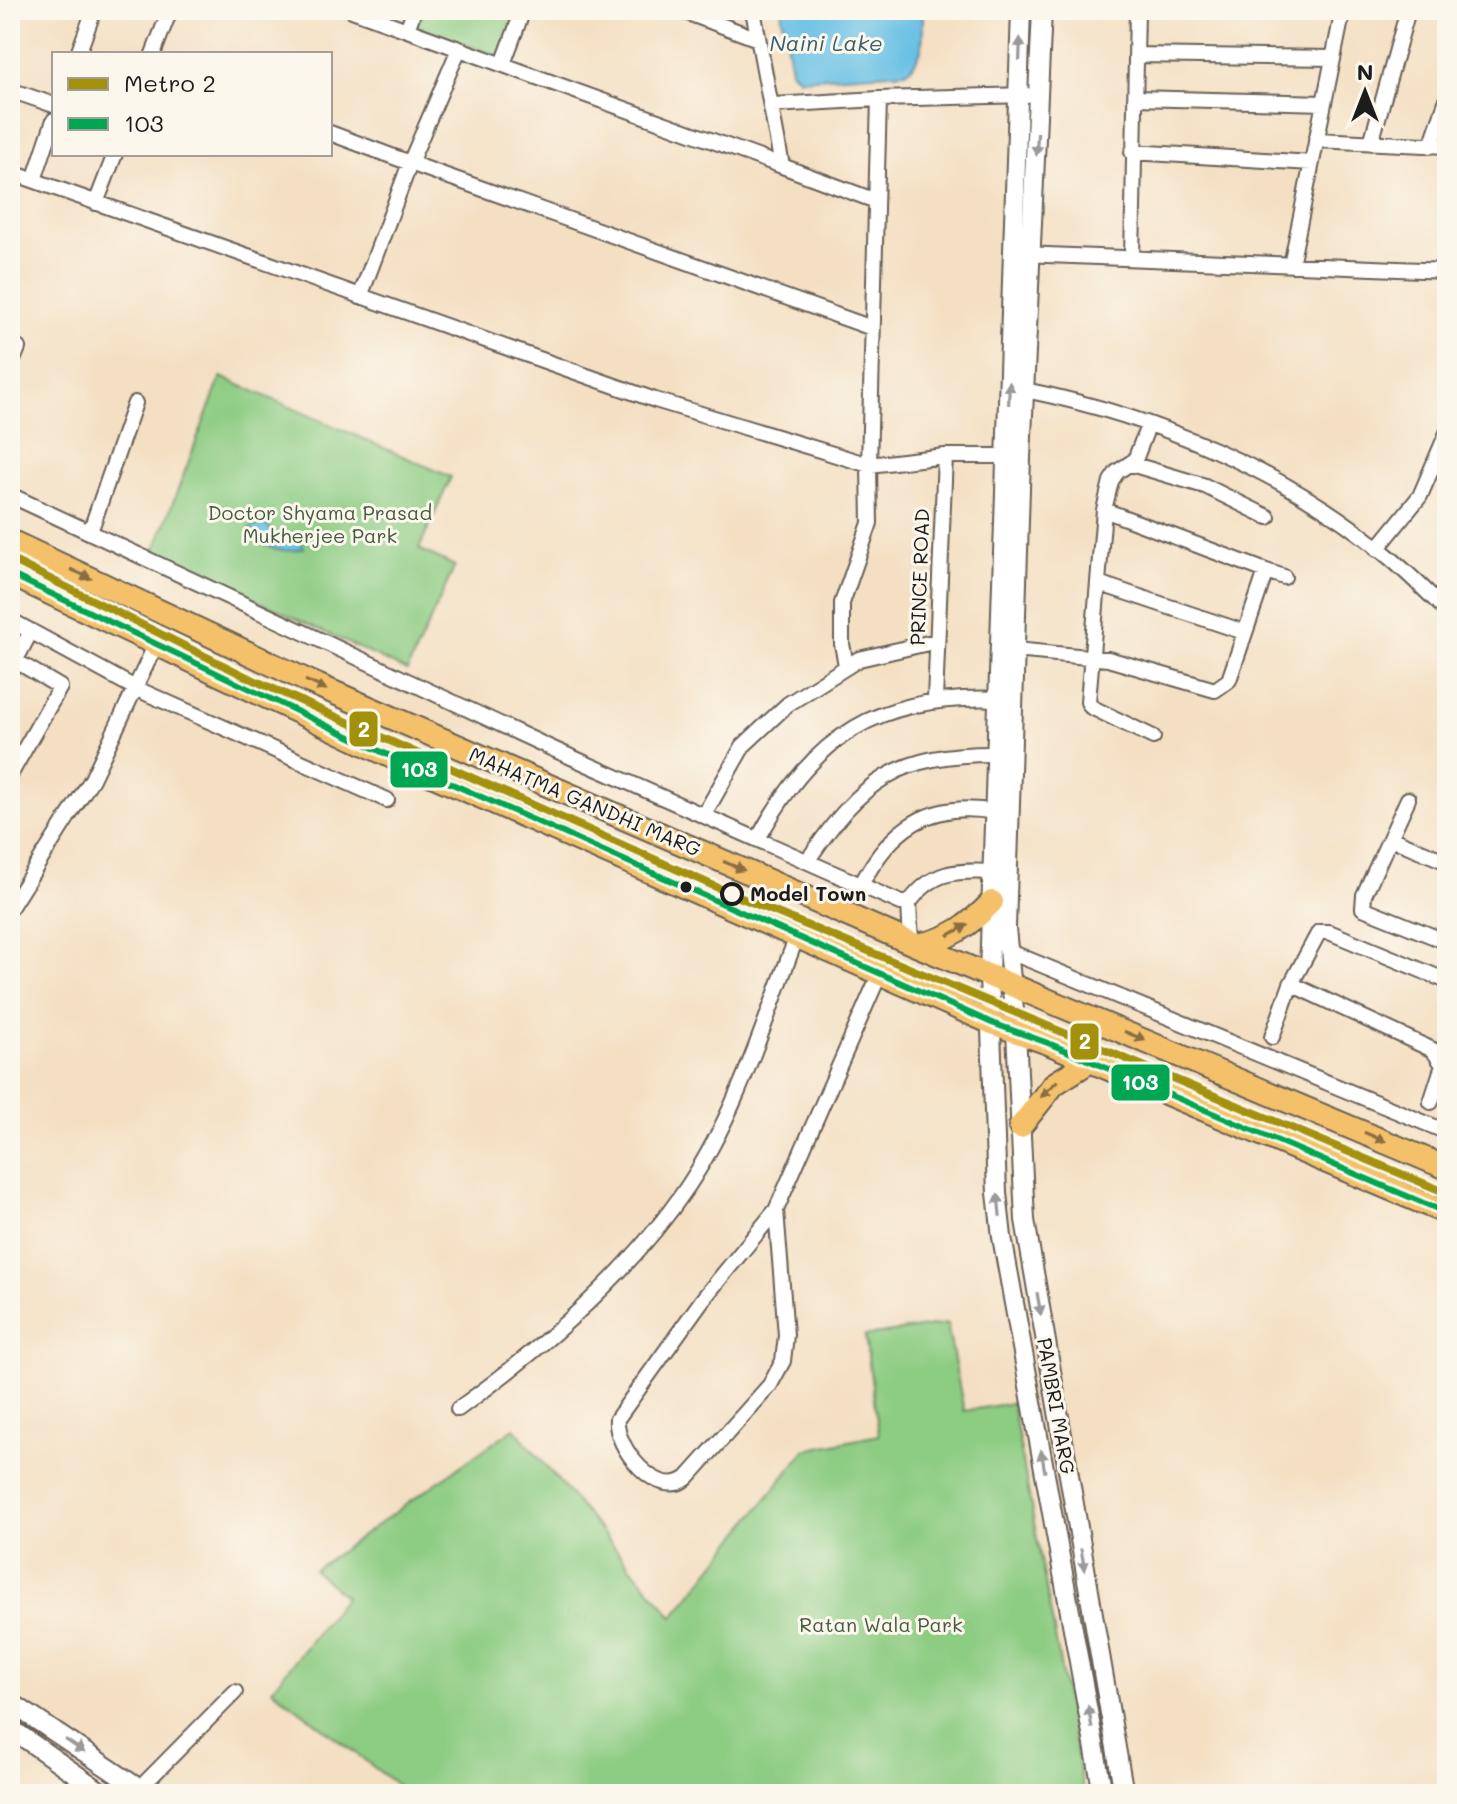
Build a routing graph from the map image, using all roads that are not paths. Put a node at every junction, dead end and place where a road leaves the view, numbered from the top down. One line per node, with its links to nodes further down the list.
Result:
1 (94, 10): 16 (street)
2 (170, 10): 17 (street)
3 (352, 10): 13 (street)
4 (414, 10): 13 (street)
5 (523, 10): 20 (street)
6 (680, 10): 14 (street)
7 (753, 10): 14 (street)
8 (1021, 10): 22 (street, one-way to 8)
9 (1042, 10): 23 (street)
10 (1137, 10): 18 (street)
11 (1343, 10): 19 (street)
12 (1408, 10): 33 (street)
13 (407, 30): 15 (street)
14 (758, 39): 29 (street)
15 (459, 49): 20 (street); 38 (street)
16 (79, 52)
17 (154, 52)
18 (1137, 55): 19 (street); 24 (street)
19 (1333, 58): 27 (street)
20 (503, 64): 40 (street)
21 (10, 90): 28 (street)
22 (1018, 95): 23 (street); 25 (street); 46 (street)
23 (1039, 95): 46 (street, one-way to 46)
24 (1135, 98): 27 (street); 36 (street)
25 (879, 99): 29 (street); 44 (street)
26 (1447, 99): 34 (street)
27 (1324, 103): 32 (street)
28 (52, 104)
29 (773, 105): 40 (street)
30 (52, 126): 42 (street)
31 (332, 134): 38 (street)
32 (1316, 140): 33 (street); 39 (street)
33 (1371, 143): 34 (street)
34 (1431, 146): 35 (street)
35 (1447, 146)
36 (1132, 152): 39 (street); 47 (street)
37 (114, 156): 45 (street)
38 (410, 163): 50 (street); 51 (street)
39 (1312, 163): 48 (street)
40 (782, 166): 44 (street)
41 (13, 174): 42 (street); 43 (street)
42 (34, 180): 45 (street)
43 (10, 190)
44 (876, 201): 51 (street)
45 (96, 203): 50 (street)
46 (1023, 254): 47 (street); 54 (street, PAMBRI MARG); 59 (street, PAMBRI MARG, one-way to 46)
47 (1132, 258): 48 (street)
48 (1291, 265): 49 (street)
49 (1447, 271)
50 (360, 297): 61 (street)
51 (872, 328): 61 (street)
52 (18, 348): 53 (street)
53 (10, 367)
54 (1025, 390): 56 (street); 78 (street, PAMBRI MARG)
55 (135, 403): 65 (street)
56 (1148, 426): 60 (street); 67 (street)
57 (1447, 433): 67 (street)
58 (945, 456): 59 (street); 61 (street); 76 (street, PRINCE ROAD)
59 (1007, 456): 83 (street, PAMBRI MARG)
60 (1131, 464): 63 (street); 64 (street)
61 (869, 465): 80 (street)
62 (10, 495): 65 (street)
63 (1104, 510): 68 (street); 71 (street)
64 (1268, 517)
65 (90, 532): 91 (street)
66 (10, 541): 103 (main road, MAHATMA GANDHI MARG, one-way to 103)
67 (1377, 549): 72 (street)
68 (1266, 571): 70 (street); 75 (street)
69 (10, 574): 77 (main road, MAHATMA GANDHI MARG)
70 (1284, 577)
71 (1098, 583): 75 (street); 79 (street)
72 (1447, 611)
73 (10, 620): 74 (street)
74 (31, 631): 81 (street); 82 (street)
75 (1244, 632): 79 (street)
76 (937, 641): 80 (street); 84 (street, PRINCE ROAD)
77 (156, 644): 82 (street); 101 (main road, MAHATMA GANDHI MARG)
78 (1015, 650): 79 (street); 104 (street, PAMBRI MARG)
79 (1091, 657): 85 (street)
80 (846, 665): 91 (street)
81 (13, 666): 87 (street)
82 (137, 689): 89 (street); 100 (street)
83 (1000, 699): 84 (street); 86 (street, PAMBRI MARG)
84 (935, 700): 93 (street)
85 (1153, 737)
86 (998, 754): 90 (street, PAMBRI MARG); 94 (street)
87 (10, 775)
88 (1408, 799): 92 (street)
89 (387, 800)
90 (995, 812): 96 (street, PAMBRI MARG); 97 (street)
91 (704, 815): 93 (street)
92 (1390, 838): 95 (street); 102 (street)
93 (758, 839): 94 (street)
94 (808, 860): 97 (street)
95 (1447, 862)
96 (993, 872): 98 (street, PAMBRI MARG); 99 (street)
97 (861, 885): 99 (street)
98 (992, 902): 103 (main road, one-way to 98); 106 (street, PAMBRI MARG)
99 (909, 903): 103 (street)
100 (10, 908)
101 (797, 936): 105 (main road, MAHATMA GANDHI MARG); 120 (street)
102 (1447, 942)
103 (914, 944): 106 (main road, MAHATMA GANDHI MARG)
104 (1008, 951): 108 (street, PAMBRI MARG); 116 (street)
105 (880, 973): 110 (main road, MAHATMA GANDHI MARG); 118 (street)
106 (989, 975): 108 (main road, MAHATMA GANDHI MARG); 110 (street, PAMBRI MARG)
107 (1447, 981): 109 (street)
108 (1011, 984): 111 (street, PAMBRI MARG); 117 (main road, one-way to 117)
109 (1291, 984): 112 (street); 114 (street)
110 (992, 1023): 111 (main road, MAHATMA GANDHI MARG); 122 (street, PAMBRI MARG, one-way to 110)
111 (1016, 1031): 113 (main road); 115 (street, PAMBRI MARG)
112 (1272, 1037)
113 (1089, 1062): 115 (main road, one-way to 115); 119 (main road)
114 (1431, 1102)
115 (1020, 1127): 121 (street, PAMBRI MARG, one-way to 121)
116 (1447, 1132)
117 (1447, 1168)
118 (776, 1210): 118 (street)
119 (1447, 1213)
120 (458, 1409)
121 (1089, 1597): 122 (street); 129 (street, PAMBRI MARG)
122 (1069, 1600): 128 (street, PAMBRI MARG, one-way to 122)
123 (235, 1692): 126 (street)
124 (10, 1702): 126 (street, one-way to 126)
125 (10, 1728): 127 (street)
126 (140, 1792)
127 (104, 1794)
128 (1103, 1794)
129 (1124, 1794)

